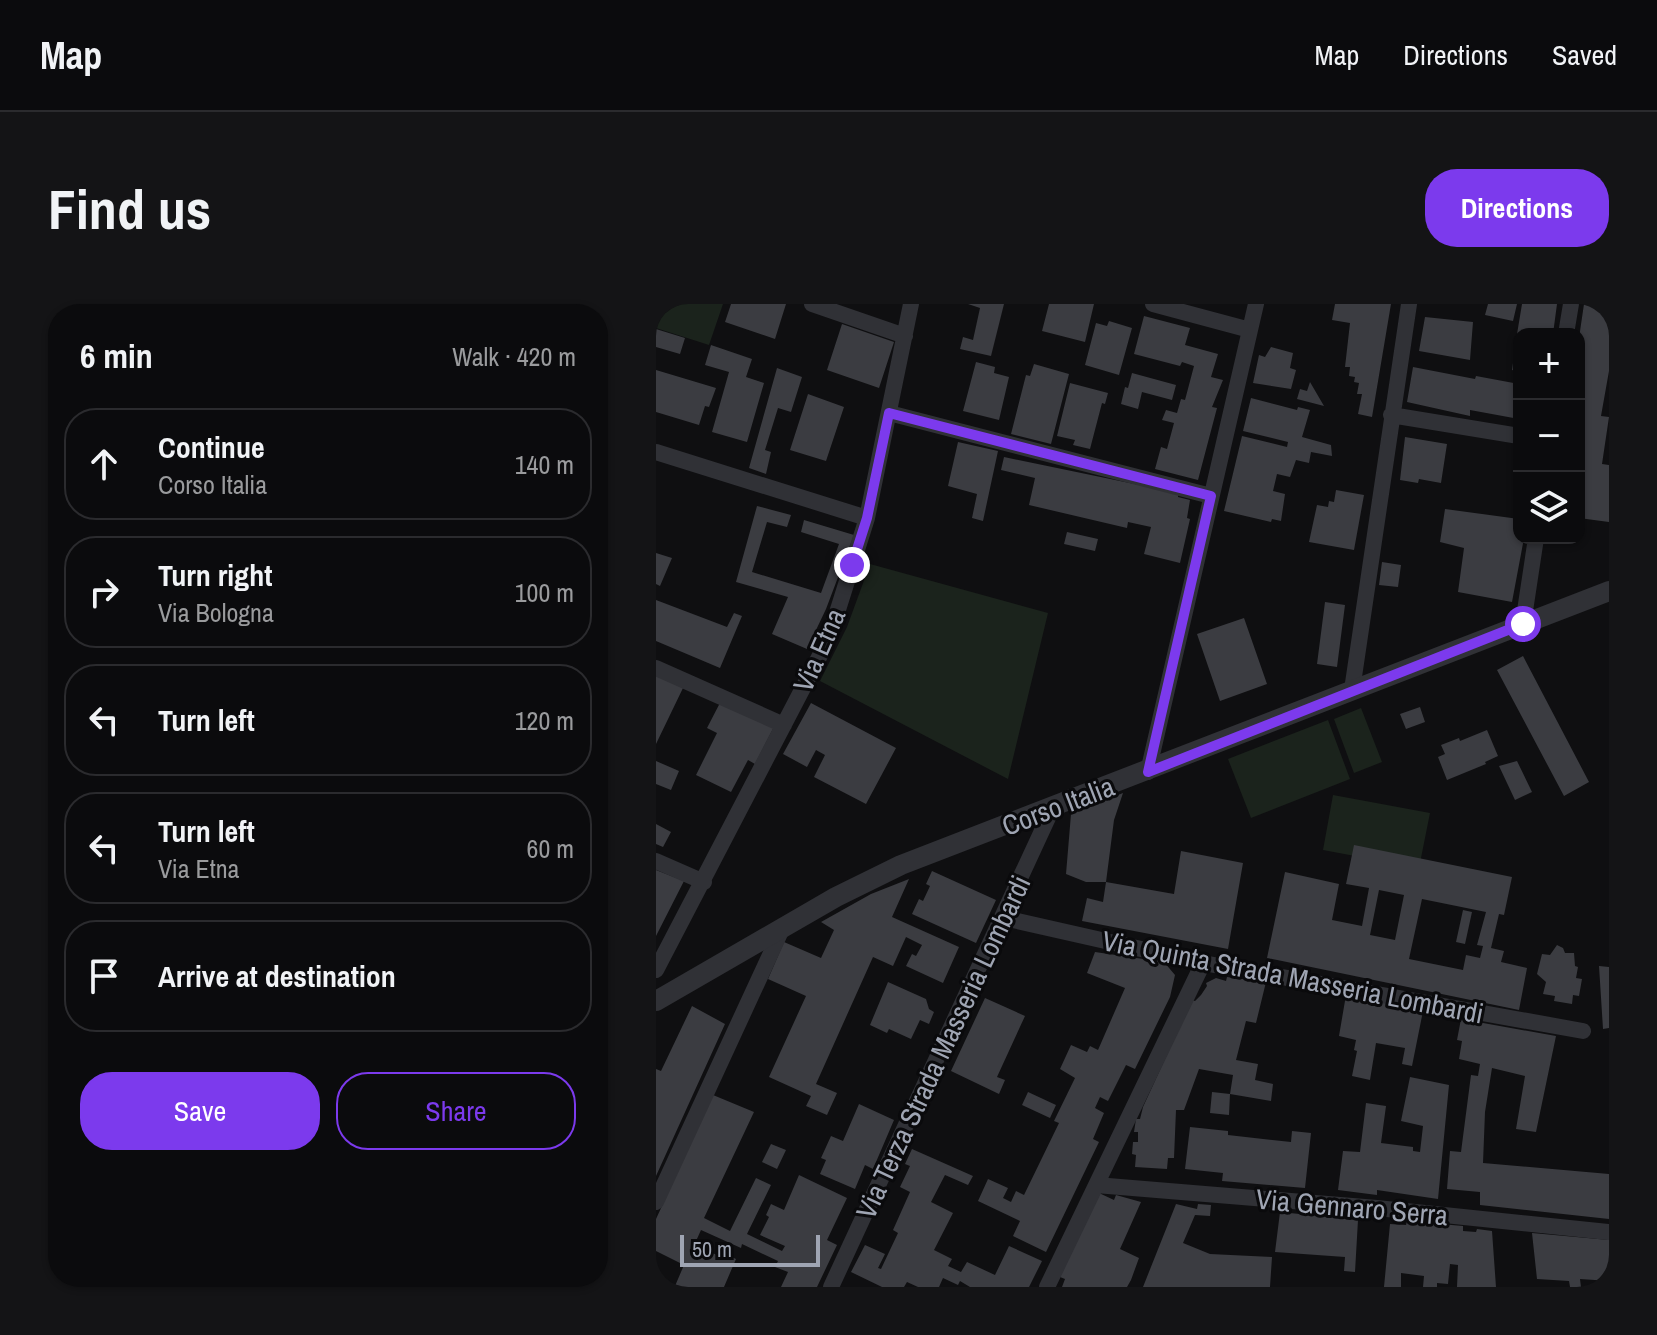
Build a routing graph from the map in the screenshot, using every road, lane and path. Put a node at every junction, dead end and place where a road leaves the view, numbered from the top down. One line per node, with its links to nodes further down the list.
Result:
1 (812, 304): 9 (street)
2 (911, 304): 9 (street, Via Etna)
3 (1153, 304): 8 (street)
4 (1256, 304): 8 (street)
5 (1409, 304): 11 (street)
6 (1571, 304): 7 (street)
7 (1567, 328)
8 (1250, 330): 14 (street)
9 (905, 336): 10 (street, Via Etna)
10 (889, 413): 14 (street); 15 (street, Via Etna)
11 (1391, 415): 12 (street); 20 (street)
12 (1513, 435)
13 (656, 452): 15 (street)
14 (1211, 496): 22 (street)
15 (867, 518): 21 (street, Via Etna)
16 (1535, 544): 18 (street)
17 (1609, 591): 18 (street, Corso Italia)
18 (1523, 624): 20 (street, Corso Italia)
19 (656, 668): 21 (street)
20 (1352, 690): 22 (street, Corso Italia)
21 (784, 725): 25 (street, Via Etna)
22 (1148, 772): 23 (street, Corso Italia)
23 (1053, 807): 26 (street, Via Terza Strada Masseria Lombardi); 27 (street, Corso Italia)
24 (656, 861): 25 (street)
25 (704, 882): 29 (street, Via Etna)
26 (1004, 918): 28 (street, Via Quinta Strada Masseria Lombardi); 35 (street, Via Terza Strada Masseria Lombardi)
27 (782, 929): 30 (street, Corso Italia); 33 (street)
28 (1203, 963): 31 (street, Via Quinta Strada Masseria Lombardi); 32 (street)
29 (656, 970)
30 (656, 1001)
31 (1583, 1031)
32 (1096, 1185): 34 (street, Via Gennaro Serra); 36 (street)
33 (656, 1202)
34 (1608, 1232)
35 (831, 1287)
36 (1047, 1287)

